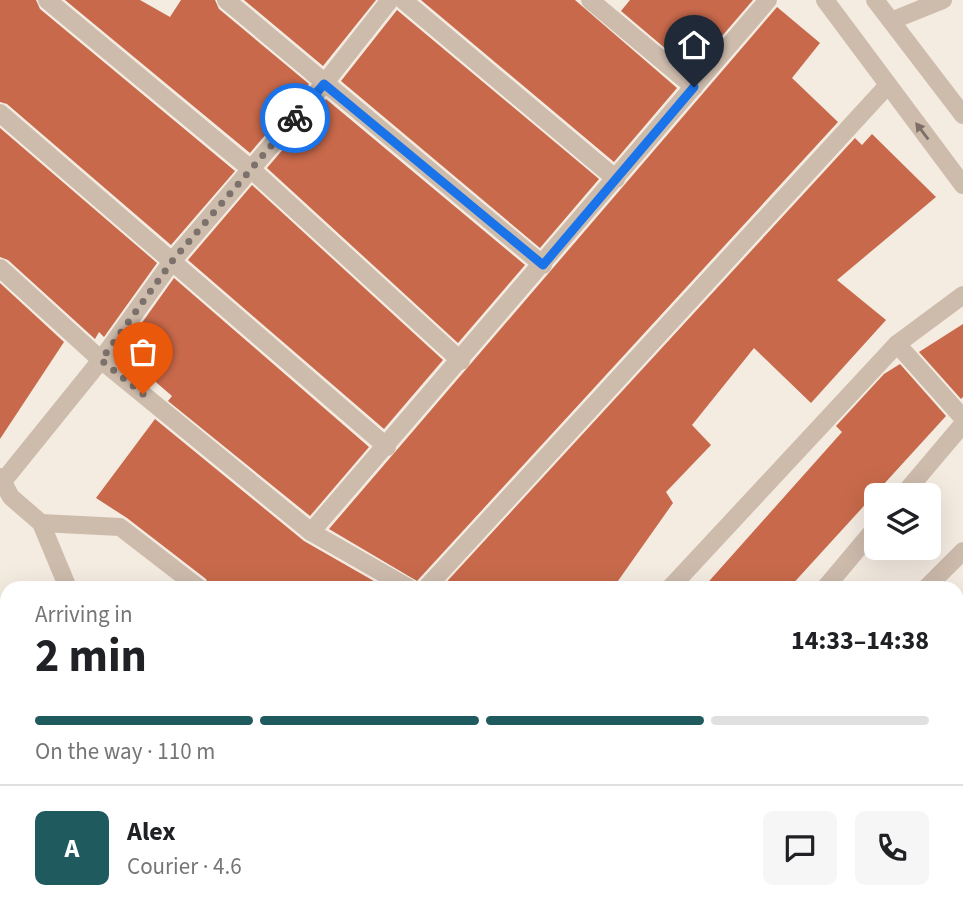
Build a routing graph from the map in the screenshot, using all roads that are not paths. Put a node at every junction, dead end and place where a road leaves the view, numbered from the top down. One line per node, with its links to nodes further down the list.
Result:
1 (47, 0): 16 (street)
2 (226, 0): 11 (street)
3 (390, 0): 11 (street)
4 (403, 0): 17 (street)
5 (590, 0): 13 (street)
6 (768, 0): 13 (street)
7 (825, 0): 12 (street)
8 (876, 0): 10 (street)
9 (943, 0): 10 (street)
10 (891, 21): 15 (street)
11 (324, 84): 16 (street); 20 (street)
12 (888, 85): 18 (street, one-way to 12); 39 (street)
13 (694, 87): 17 (street)
14 (0, 113): 19 (street)
15 (963, 115)
16 (252, 170): 19 (street); 25 (street)
17 (616, 178): 20 (street)
18 (963, 185)
19 (173, 260): 24 (street); 28 (street)
20 (543, 265): 25 (street)
21 (0, 268): 24 (street)
22 (963, 295): 23 (street)
23 (897, 345): 26 (street); 40 (street)
24 (101, 360): 29 (street); 33 (street)
25 (461, 361): 28 (street)
26 (963, 418)
27 (963, 424): 30 (street)
28 (387, 447): 33 (street)
29 (2, 478): 31 (street)
30 (913, 483)
31 (6, 502): 32 (street)
32 (41, 523): 36 (street); 37 (street)
33 (311, 532): 38 (street)
34 (864, 542): 41 (street)
35 (963, 551): 42 (street)
36 (65, 581)
37 (190, 581)
38 (397, 581)
39 (432, 581)
40 (677, 581)
41 (831, 581)
42 (933, 581)

